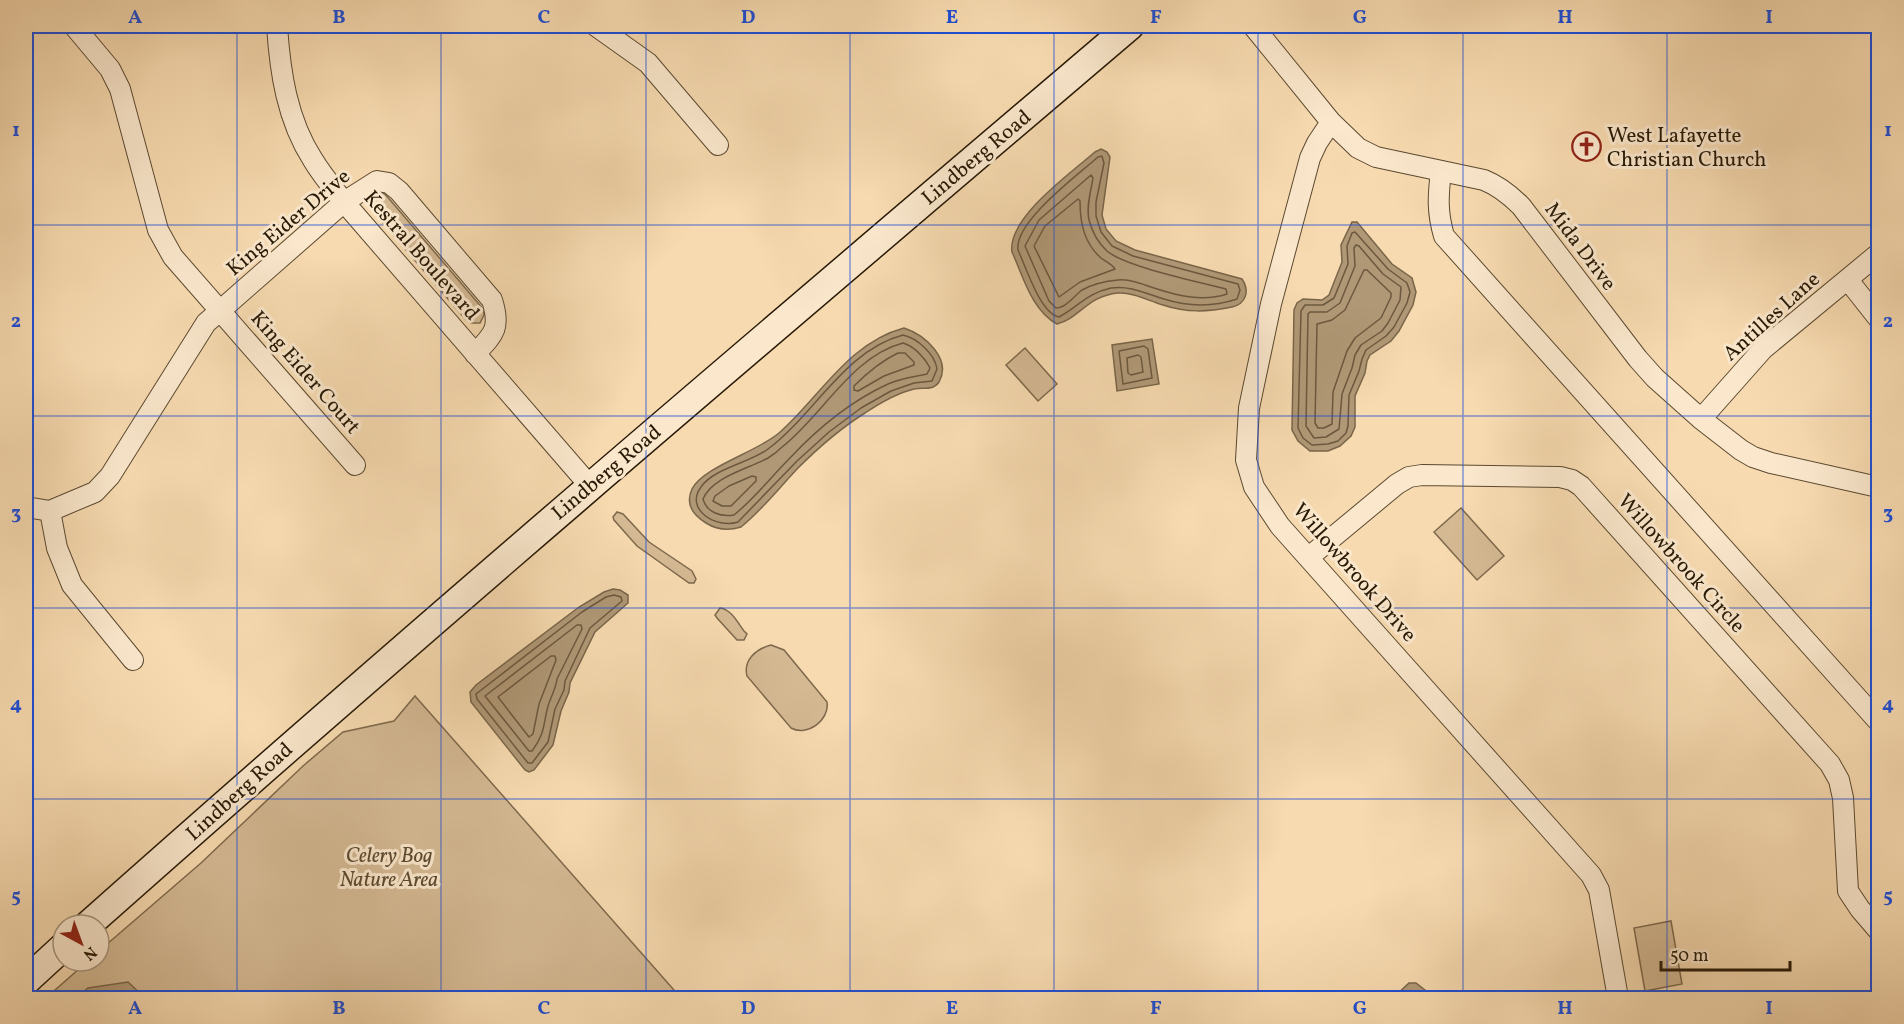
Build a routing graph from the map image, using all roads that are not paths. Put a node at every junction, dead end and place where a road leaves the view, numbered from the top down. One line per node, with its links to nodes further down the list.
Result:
1 (75, 26): 12 (street)
2 (277, 26): 9 (street, Kestral Boulevard)
3 (596, 26): 7 (street)
4 (1130, 26): 17 (main road, Lindberg Road)
5 (1253, 26): 6 (street, Mida Drive)
6 (1331, 122): 8 (street, Mida Drive); 21 (street, Willowbrook Drive)
7 (718, 146)
8 (1441, 171): 15 (street, Mida Drive); 23 (street)
9 (344, 202): 12 (street, King Eider Drive); 14 (street, Kestral Boulevard); 14 (street, King Eider Drive)
10 (1878, 254): 11 (street, Antilles Lane)
11 (1848, 280): 13 (street); 15 (street, Antilles Lane)
12 (220, 310): 16 (street, King Eider Court); 20 (street, King Eider Drive)
13 (1878, 318)
14 (475, 354): 17 (street, Kestral Boulevard)
15 (1701, 419): 18 (street, Mida Drive)
16 (355, 465)
17 (590, 486): 24 (main road, Lindberg Road)
18 (1878, 487)
19 (26, 507): 20 (street)
20 (50, 511): 22 (street)
21 (1308, 557): 25 (street, Willowbrook Circle); 28 (street, Willowbrook Drive)
22 (133, 660)
23 (1878, 721)
24 (102, 913)
25 (1878, 930)
26 (51, 958): 27 (main road)
27 (26, 981)
28 (1618, 999)

